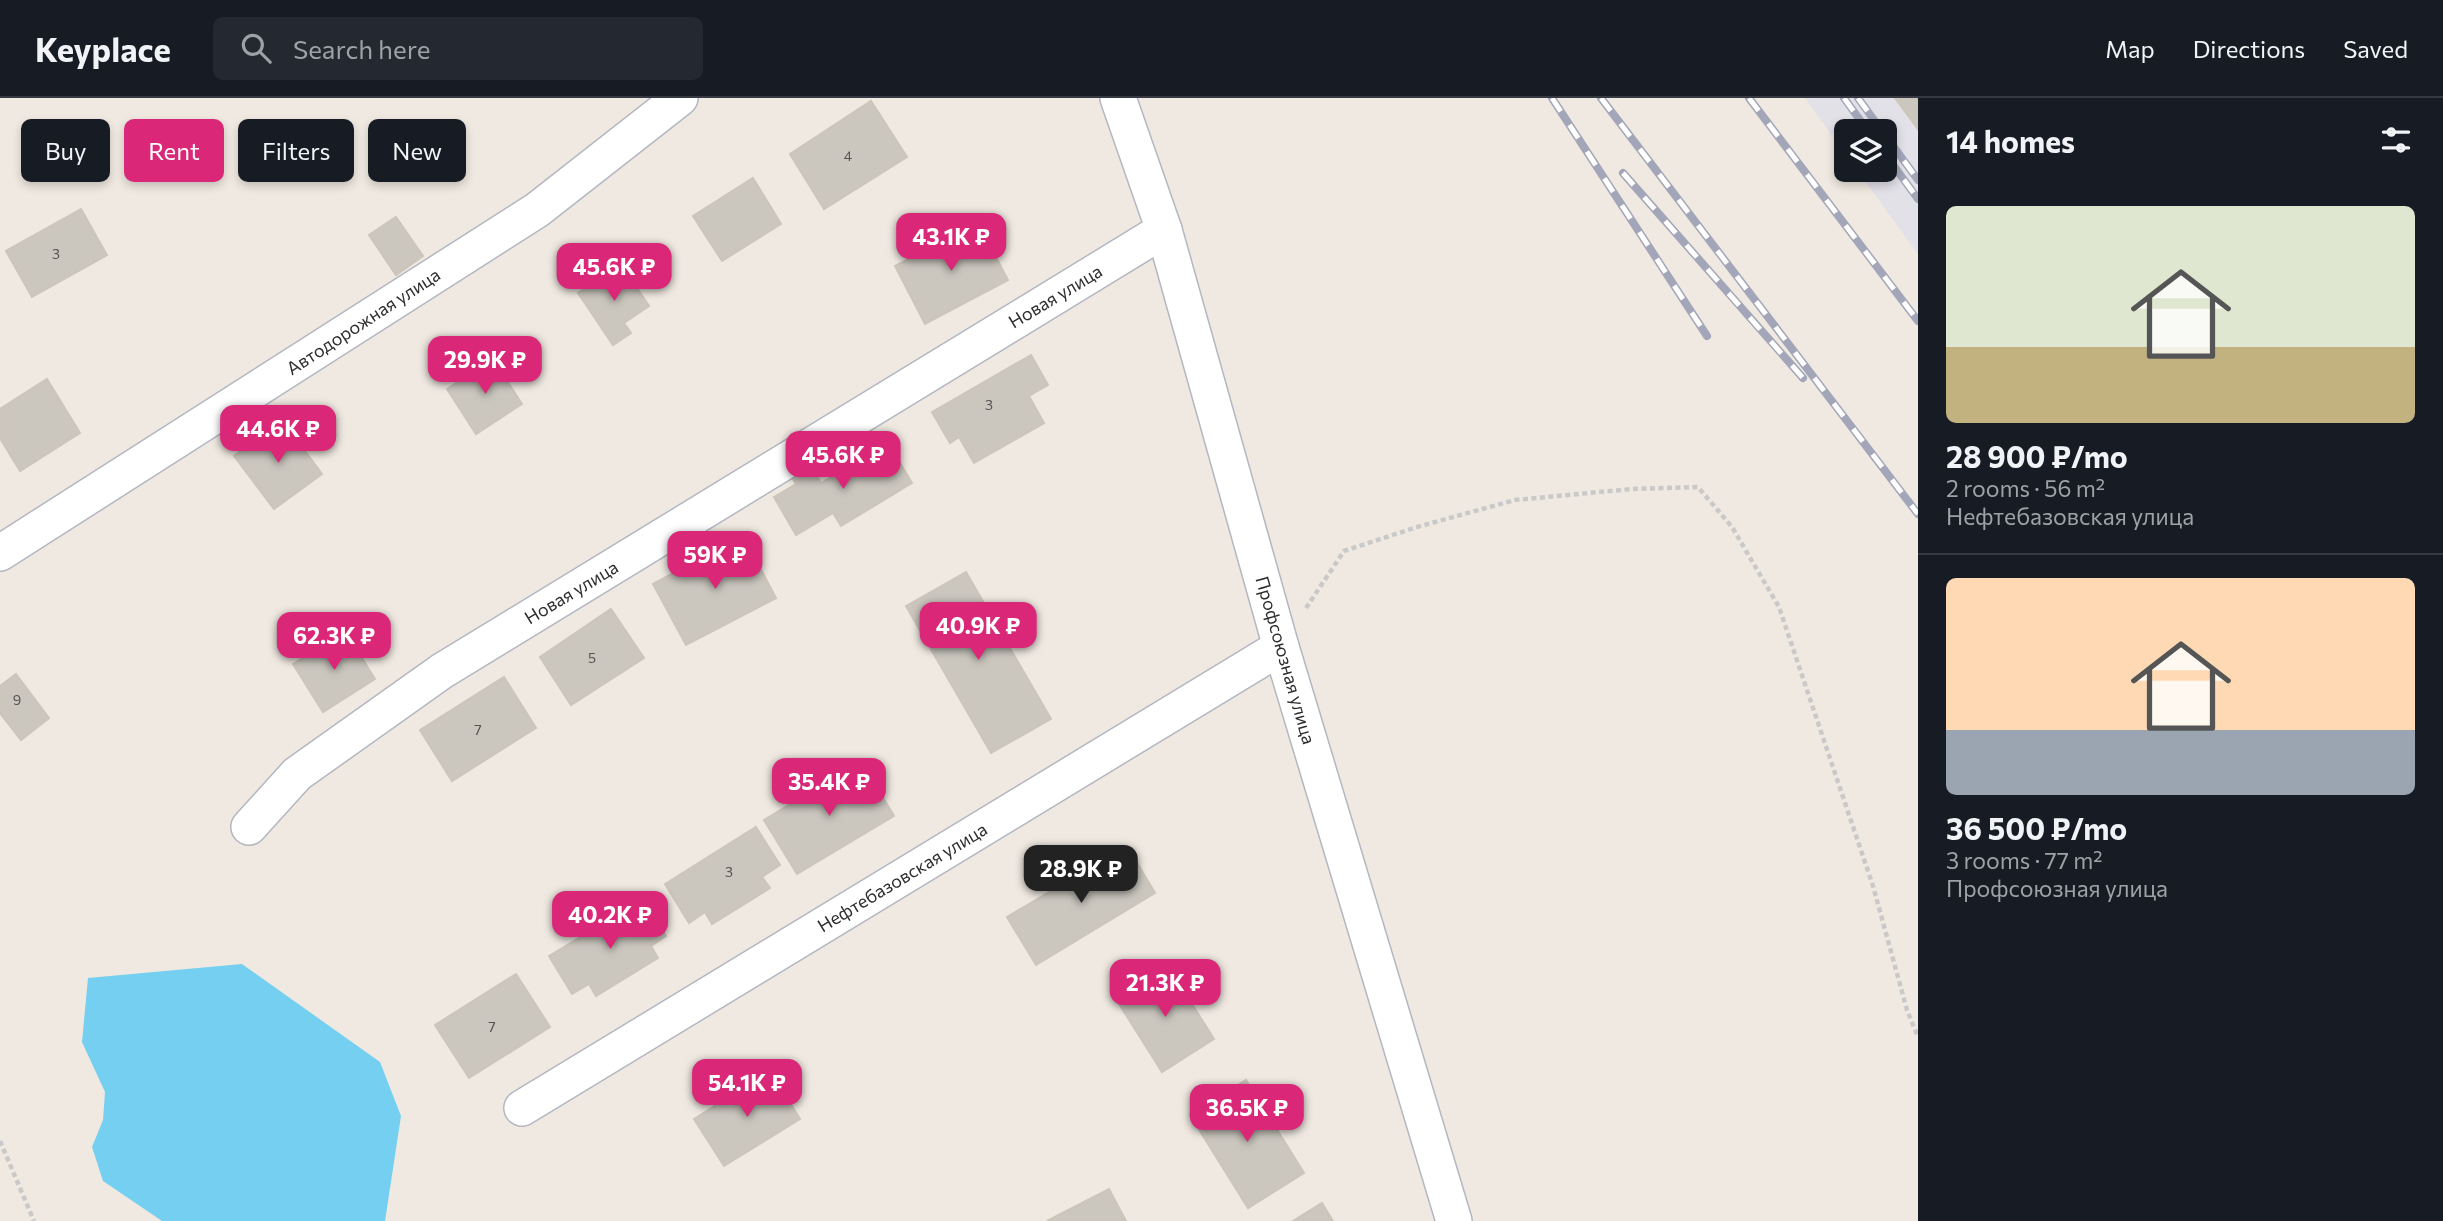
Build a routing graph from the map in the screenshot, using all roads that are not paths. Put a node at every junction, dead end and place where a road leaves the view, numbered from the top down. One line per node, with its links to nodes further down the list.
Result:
1 (680, 98): 4 (street, Автодорожная улица)
2 (1118, 98): 3 (street, Профсоюзная улица)
3 (1164, 230): 5 (street, Профсоюзная улица); 6 (street, Новая улица)
4 (0, 553)
5 (1281, 646): 7 (street, Нефтебазовская улица); 8 (street, Профсоюзная улица)
6 (249, 827)
7 (522, 1108)
8 (1454, 1221)

